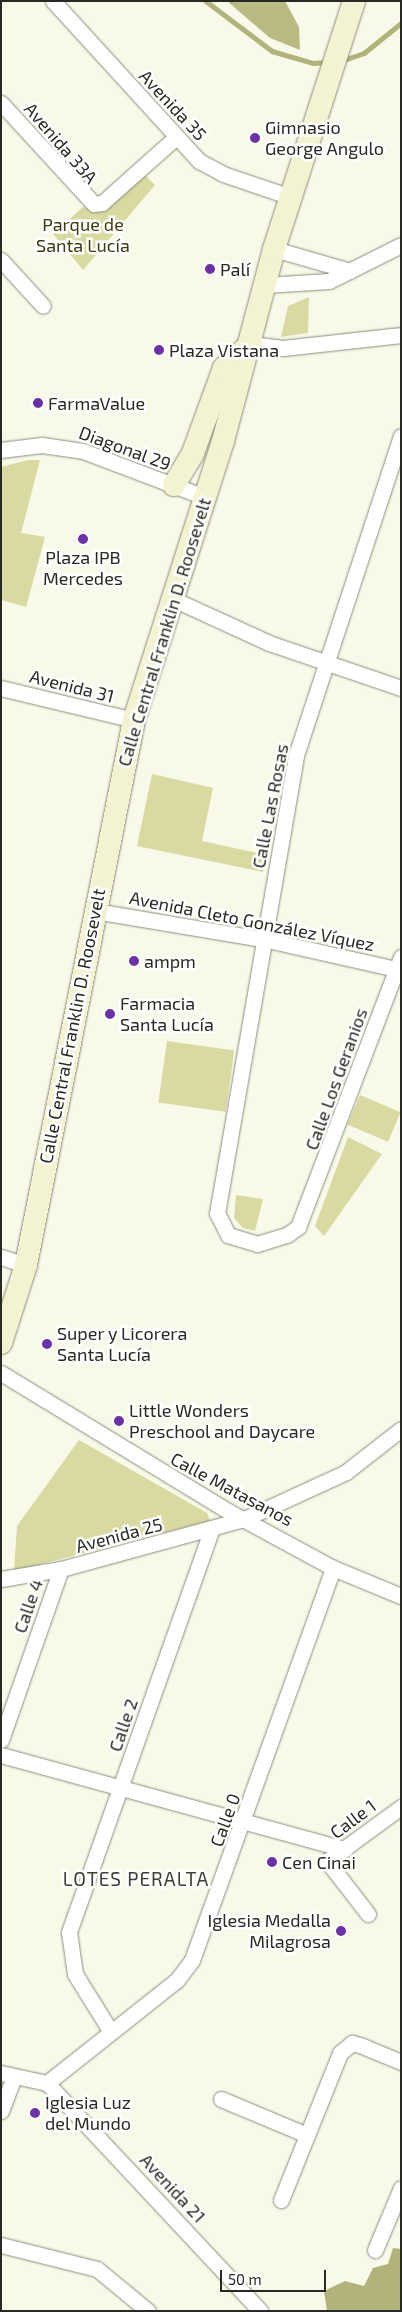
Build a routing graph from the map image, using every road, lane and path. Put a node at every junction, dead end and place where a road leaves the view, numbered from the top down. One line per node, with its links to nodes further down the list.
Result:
1 (53, 1): 4 (street, Avenida 35)
2 (351, 10): 5 (main road, Calle Central Franklin D. Roosevelt)
3 (1, 103): 4 (street, Avenida 33A)
4 (175, 138): 5 (street, Avenida 35)
5 (291, 197): 7 (main road, Calle Central Franklin D. Roosevelt)
6 (401, 245): 9 (street)
7 (274, 249): 9 (street); 10 (main road, Calle Central Franklin D. Roosevelt)
8 (1, 260): 11 (street)
9 (350, 271): 10 (street)
10 (265, 285): 13 (main road, Calle Central Franklin D. Roosevelt)
11 (43, 306)
12 (401, 335): 13 (street)
13 (251, 344): 16 (main road); 17 (main road, Calle Central Franklin D. Roosevelt)
14 (401, 436): 19 (street, Calle Las Rosas)
15 (1, 450): 16 (street, Diagonal 29)
16 (174, 485): 17 (street, Diagonal 29)
17 (205, 497): 18 (main road, Calle Central Franklin D. Roosevelt)
18 (173, 599): 19 (street); 22 (main road, Calle Central Franklin D. Roosevelt)
19 (326, 665): 21 (street); 24 (street, Calle Las Rosas)
20 (1, 688): 22 (street, Avenida 31)
21 (401, 688)
22 (134, 720): 23 (main road, Calle Central Franklin D. Roosevelt)
23 (95, 911): 24 (street, Avenida Cleto González Víquez); 28 (main road, Calle Central Franklin D. Roosevelt)
24 (263, 939): 25 (street, Avenida Cleto González Víquez); 26 (street, Calle Las Rosas)
25 (399, 965): 26 (street, Calle Los Geranios)
26 (306, 1214)
27 (1, 1257): 28 (street)
28 (26, 1265): 29 (main road, Calle Central Franklin D. Roosevelt)
29 (1, 1342)
30 (1, 1373): 32 (street, Calle Matasanos)
31 (401, 1429): 32 (street, Avenida 25)
32 (244, 1519): 33 (street, Avenida 25); 34 (street, Calle Matasanos)
33 (212, 1530): 35 (street, Avenida 25); 40 (street, Calle 2)
34 (333, 1568): 37 (street, Calle Matasanos); 42 (street, Calle 0)
35 (61, 1569): 36 (street, Avenida 25); 38 (street, Calle 4)
36 (1, 1579)
37 (401, 1596)
38 (1, 1740)
39 (1, 1755): 40 (street)
40 (122, 1785): 42 (street); 45 (street, Calle 2)
41 (401, 1807): 43 (street, Calle 1)
42 (244, 1821): 43 (street); 45 (street, Calle 0)
43 (345, 1849): 44 (street, Calle 1)
44 (368, 1914)
45 (111, 2032): 48 (street, Calle 0)
46 (401, 2062): 51 (street)
47 (8, 2075): 48 (street); 50 (street)
48 (47, 2083): 57 (street, Avenida 21)
49 (221, 2099): 51 (street)
50 (1, 2111)
51 (307, 2135): 53 (street)
52 (401, 2188): 55 (street)
53 (281, 2200)
54 (1, 2245): 56 (street)
55 (375, 2250)
56 (148, 2311)
57 (260, 2311)

